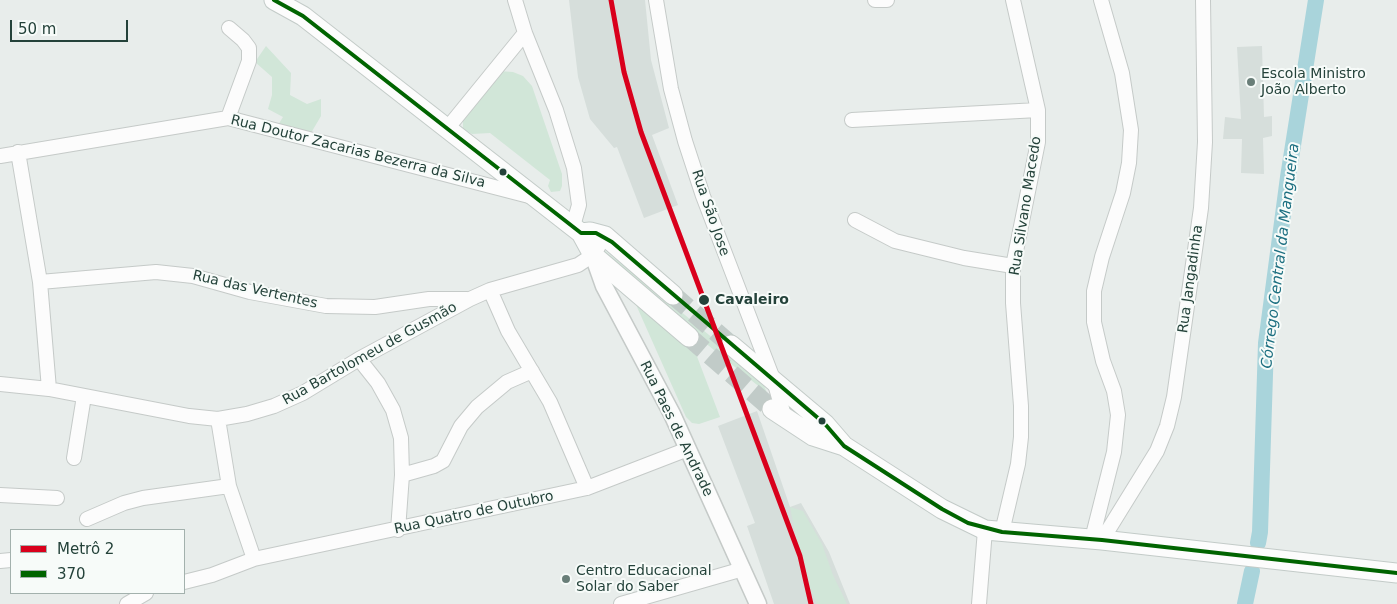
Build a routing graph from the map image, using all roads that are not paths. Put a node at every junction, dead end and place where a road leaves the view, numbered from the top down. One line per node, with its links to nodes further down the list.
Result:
1 (274, 0): 9 (main road)
2 (515, 0): 11 (street)
3 (656, 0): 33 (street, Rua São Jose)
4 (875, 0): 5 (street)
5 (887, 0)
6 (1012, 0): 12 (street, Rua Silvano Macedo)
7 (1101, 0): 49 (street)
8 (1203, 0): 49 (street, Rua Jangadinha)
9 (299, 8): 15 (main road)
10 (229, 28): 13 (street)
11 (526, 33): 15 (street); 20 (street)
12 (1038, 110): 14 (street); 23 (street, Rua Silvano Macedo)
13 (228, 118): 16 (street, Rua Doutor Zacarias Bezerra da Silva); 18 (street, Rua Doutor Zacarias Bezerra da Silva)
14 (852, 120)
15 (446, 130): 18 (main road)
16 (18, 152): 17 (street, Rua Doutor Zacarias Bezerra da Silva); 24 (street)
17 (0, 156)
18 (537, 198): 20 (main road)
19 (855, 220): 23 (street)
20 (577, 229): 21 (main road); 22 (main road)
21 (605, 236): 22 (street); 26 (main road)
22 (593, 256): 25 (street, Rua Bartolomeu de Gusmão); 28 (main road); 39 (street, Rua Paes de Andrade)
23 (1013, 266): 48 (street, Rua Silvano Macedo)
24 (40, 282): 27 (street, Rua das Vertentes); 34 (street)
25 (490, 290): 27 (street, Rua Bartolomeu de Gusmão); 31 (street)
26 (673, 295)
27 (470, 298): 30 (street, Rua Bartolomeu de Gusmão)
28 (689, 337)
29 (731, 345): 33 (main road)
30 (359, 359): 37 (street, Rua Bartolomeu de Gusmão); 41 (street)
31 (532, 371): 41 (street); 43 (street)
32 (0, 384): 34 (street, Rua Bartolomeu de Gusmão)
33 (775, 384): 36 (street, Rua São Jose); 38 (main road)
34 (49, 388): 35 (street, Rua Bartolomeu de Gusmão)
35 (84, 396): 37 (street, Rua Bartolomeu de Gusmão); 40 (street)
36 (779, 414): 38 (main road)
37 (218, 420): 42 (street)
38 (844, 446): 48 (main road)
39 (688, 449): 43 (street, Rua Quatro de Outubro); 51 (street, Rua Paes de Andrade)
40 (74, 458)
41 (402, 475): 47 (street)
42 (230, 486): 46 (street); 50 (street)
43 (587, 488): 47 (street, Rua Quatro de Outubro)
44 (0, 495): 45 (street)
45 (57, 498)
46 (87, 519)
47 (398, 530): 50 (street, Rua Quatro de Outubro)
48 (994, 531): 49 (main road); 58 (street, Rua Silvano Macedo)
49 (1097, 540): 52 (main road)
50 (254, 559): 53 (street, Rua Quatro de Outubro)
51 (743, 569): 56 (street); 57 (street, Rua Paes de Andrade)
52 (1397, 573)
53 (185, 582)
54 (144, 594): 55 (street)
55 (127, 604)
56 (621, 604)
57 (758, 604)
58 (979, 604)

